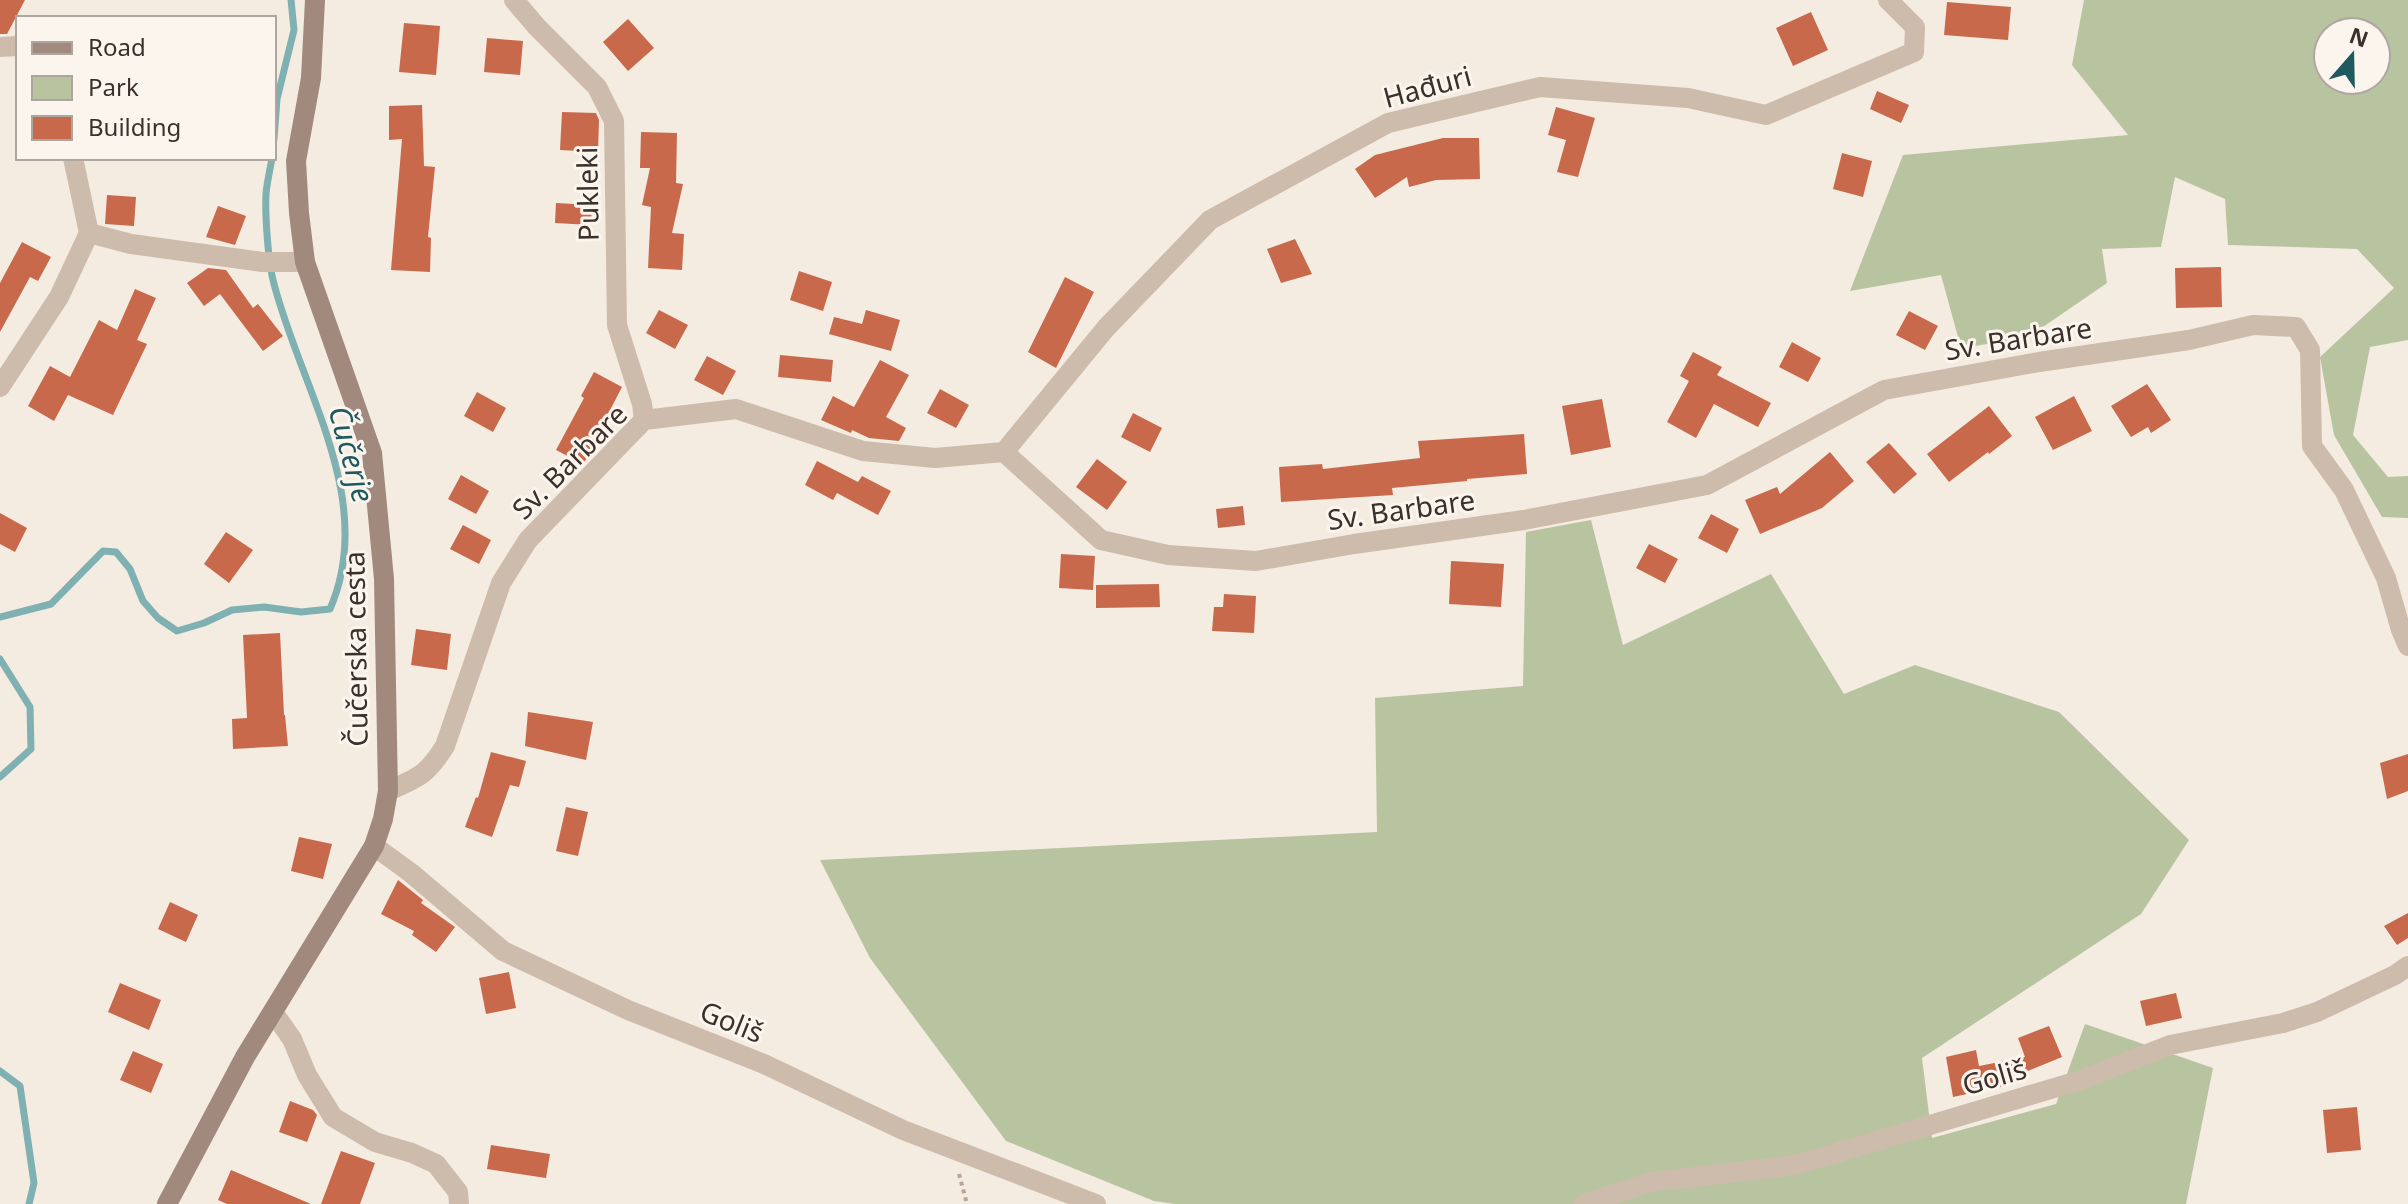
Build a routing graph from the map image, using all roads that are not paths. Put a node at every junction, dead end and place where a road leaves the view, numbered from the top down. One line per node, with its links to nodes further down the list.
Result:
1 (315, 0): 6 (street, Čučerska cesta)
2 (514, 0): 8 (street, Pukleki)
3 (1888, 0): 9 (street, Hađuri)
4 (73, 160): 5 (street)
5 (89, 233): 6 (street); 7 (street)
6 (295, 261): 11 (street, Čučerska cesta)
7 (0, 387)
8 (644, 420): 9 (street, Sv. Barbare); 11 (street, Sv. Barbare)
9 (1004, 452): 10 (street, Sv. Barbare)
10 (2408, 646)
11 (388, 791): 12 (street, Čučerska cesta)
12 (374, 846): 14 (street, Čučerska cesta); 17 (street, Goliš)
13 (2408, 966): 18 (street, Goliš)
14 (273, 1012): 15 (street, Čučerska cesta); 16 (street)
15 (167, 1204)
16 (459, 1204)
17 (1096, 1204)
18 (1584, 1204)

